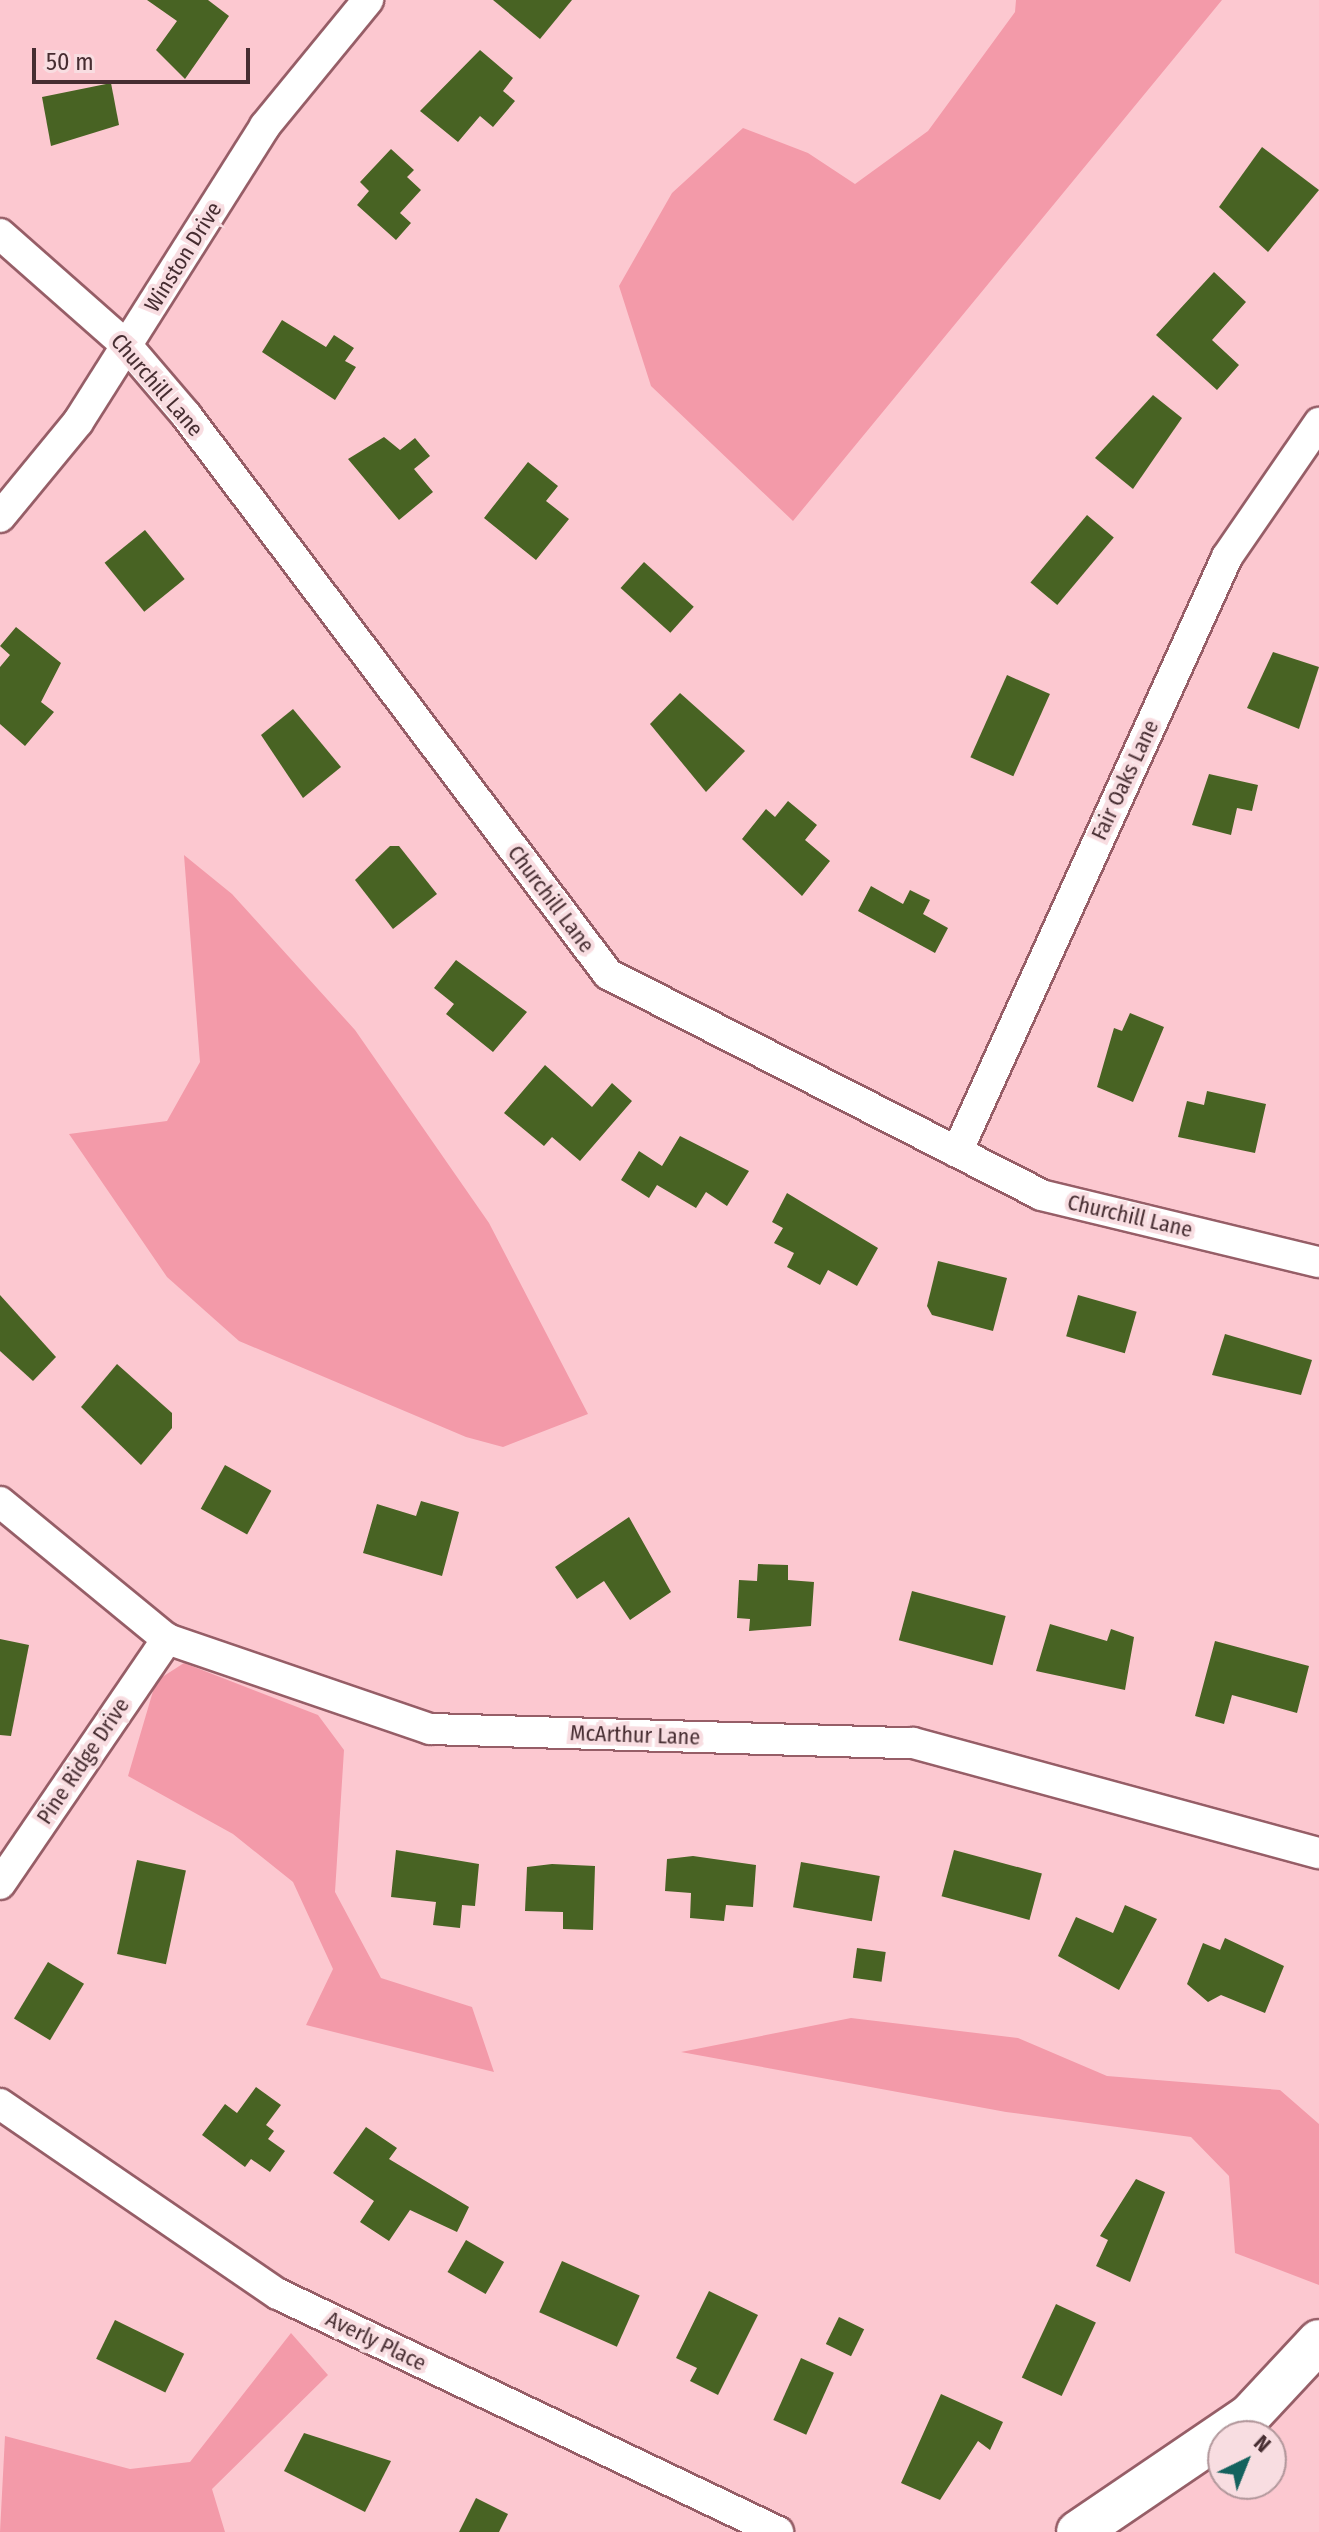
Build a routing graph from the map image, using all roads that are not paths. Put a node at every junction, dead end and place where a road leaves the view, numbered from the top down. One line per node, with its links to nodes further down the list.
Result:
1 (368, 0): 3 (street, Winston Drive)
2 (0, 234): 3 (street, Churchill Lane)
3 (127, 346): 5 (street, Winston Drive); 6 (street, Churchill Lane)
4 (1319, 423): 6 (street, Fair Oaks Lane)
5 (0, 517)
6 (957, 1152): 7 (street, Churchill Lane)
7 (1319, 1262)
8 (0, 1502): 9 (street, McArthur Lane)
9 (167, 1639): 10 (street, McArthur Lane); 11 (street, Pine Ridge Drive)
10 (1319, 1853)
11 (0, 1884)
12 (0, 2104): 14 (street, Averly Place)
13 (1319, 2341): 15 (street)
14 (778, 2532)
15 (1078, 2532)

